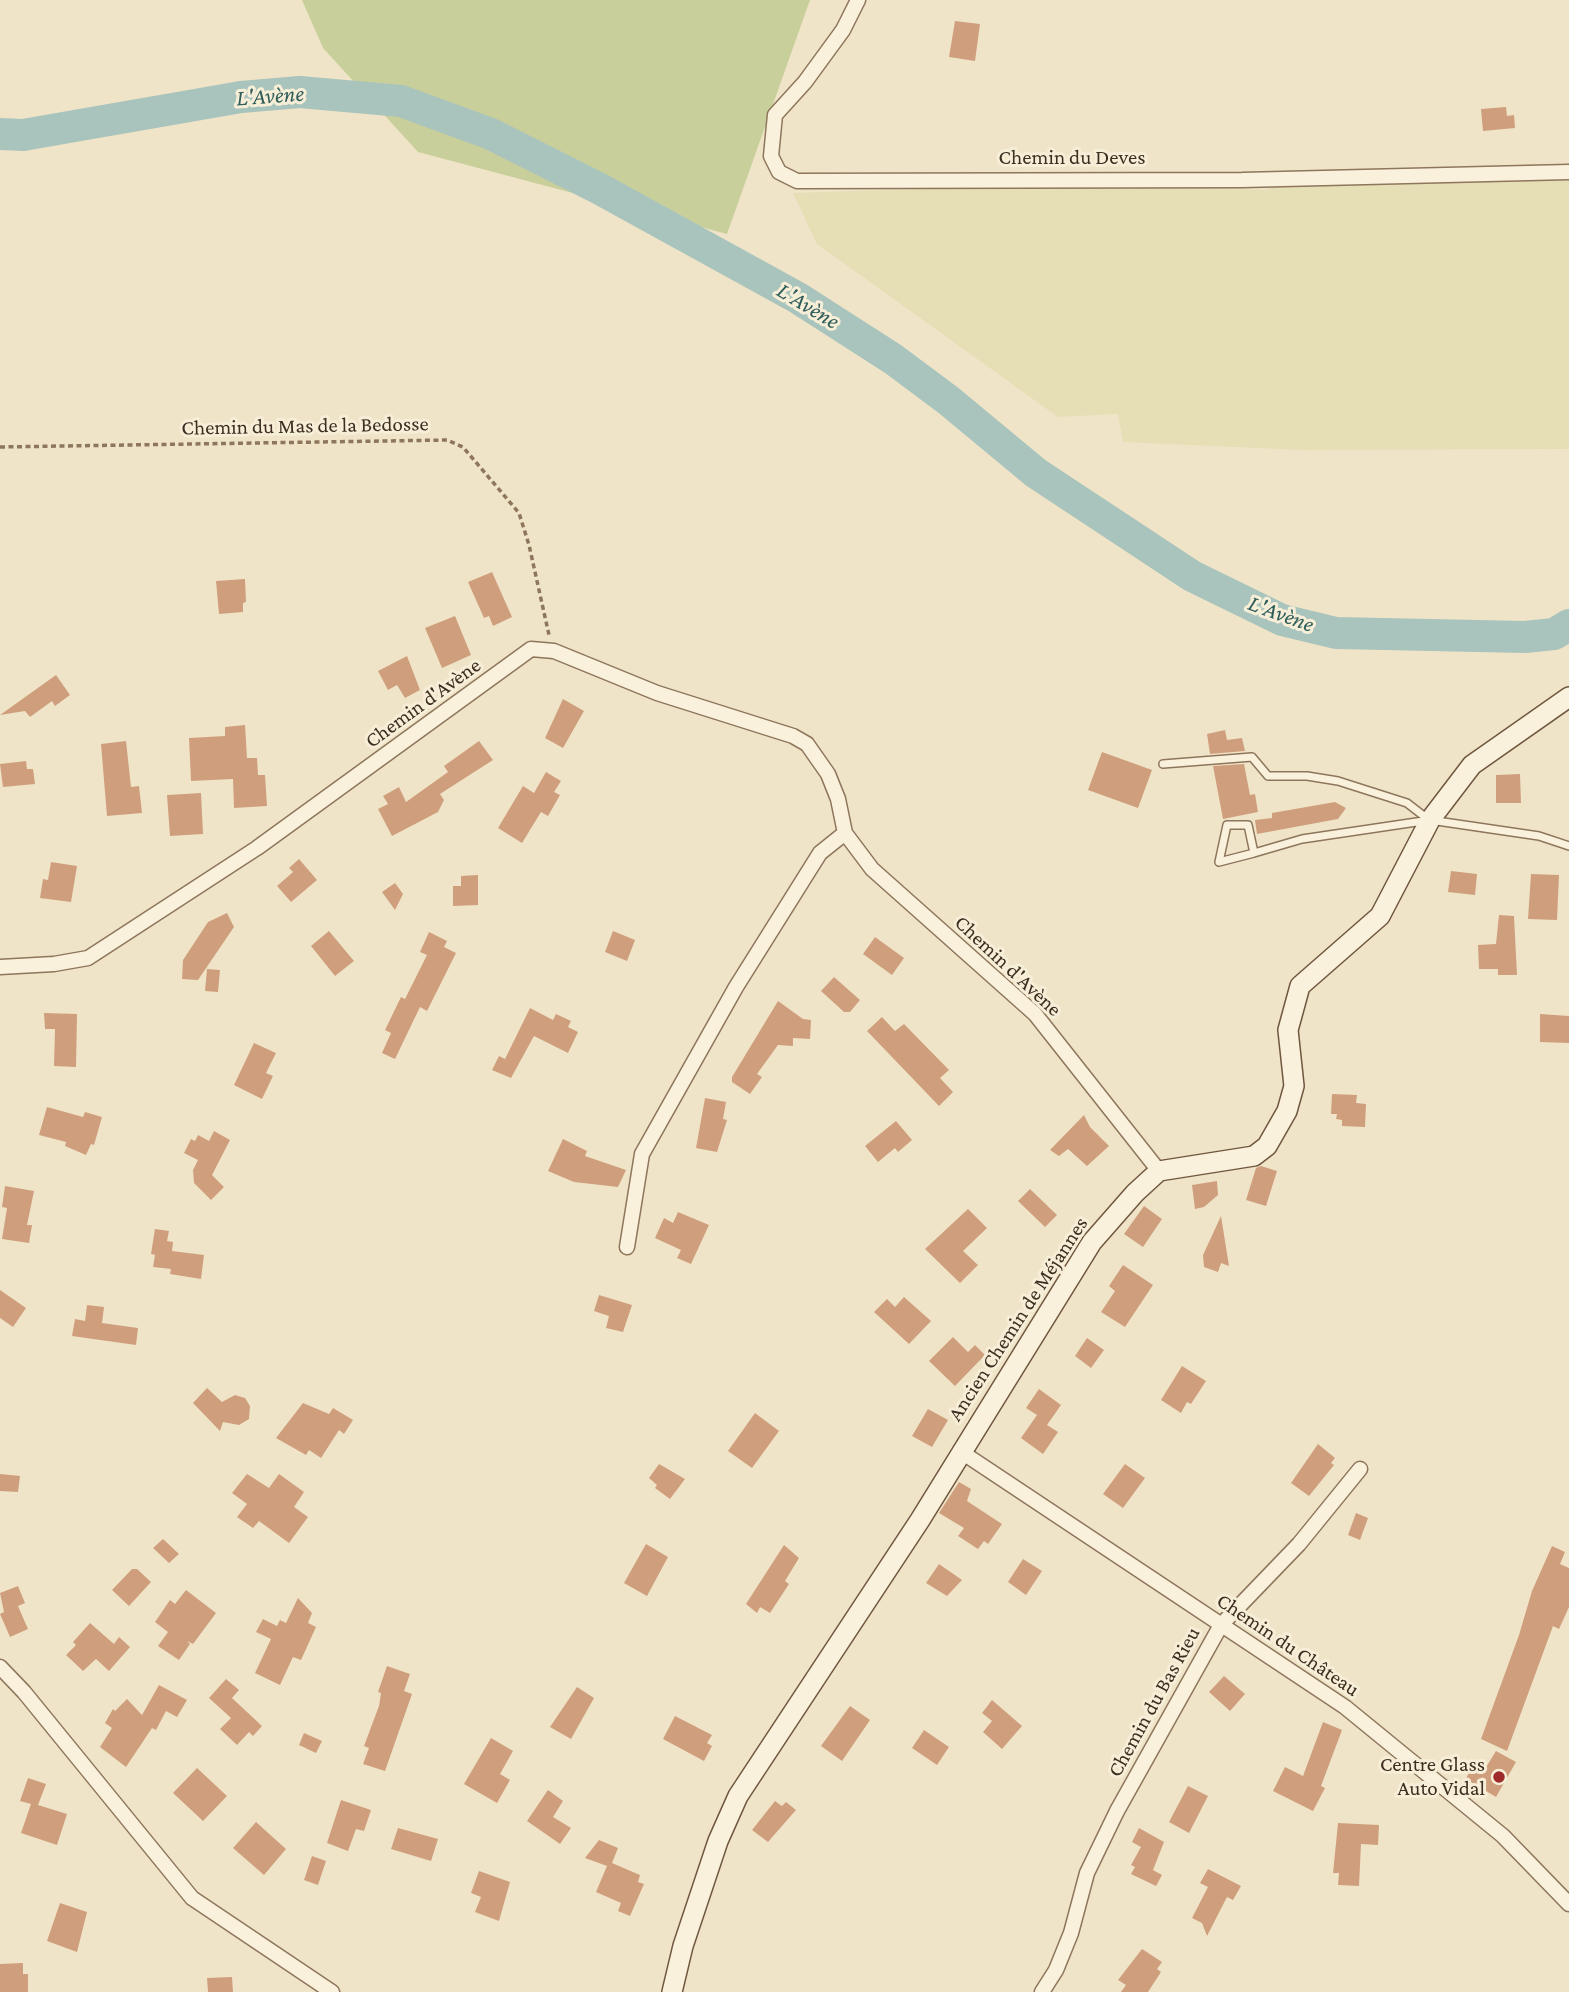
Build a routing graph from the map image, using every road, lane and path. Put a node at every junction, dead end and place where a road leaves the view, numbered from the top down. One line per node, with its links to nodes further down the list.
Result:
1 (858, 0): 2 (street, Chemin du Deves)
2 (1569, 172)
3 (0, 447): 4 (path, Chemin du Mas de la Bedosse)
4 (554, 651): 8 (street, Chemin d'Avène); 11 (street, Chemin d'Avène)
5 (1569, 697): 7 (street)
6 (1163, 764): 7 (lane)
7 (1430, 820): 9 (lane); 10 (lane); 12 (street)
8 (845, 833): 12 (street, Chemin d'Avène); 13 (street)
9 (1569, 846)
10 (1254, 853): 10 (lane)
11 (0, 967)
12 (1160, 1171): 14 (street, Ancien Chemin de Méjannes)
13 (627, 1247)
14 (960, 1451): 16 (street, Chemin du Château); 20 (street, Ancien Chemin de Méjannes)
15 (1360, 1469): 16 (street, Chemin du Bas Rieu)
16 (1221, 1625): 18 (street, Chemin du Château); 21 (street, Chemin du Bas Rieu)
17 (0, 1667): 19 (street)
18 (1569, 1903)
19 (332, 1992)
20 (672, 1992)
21 (1042, 1992)

